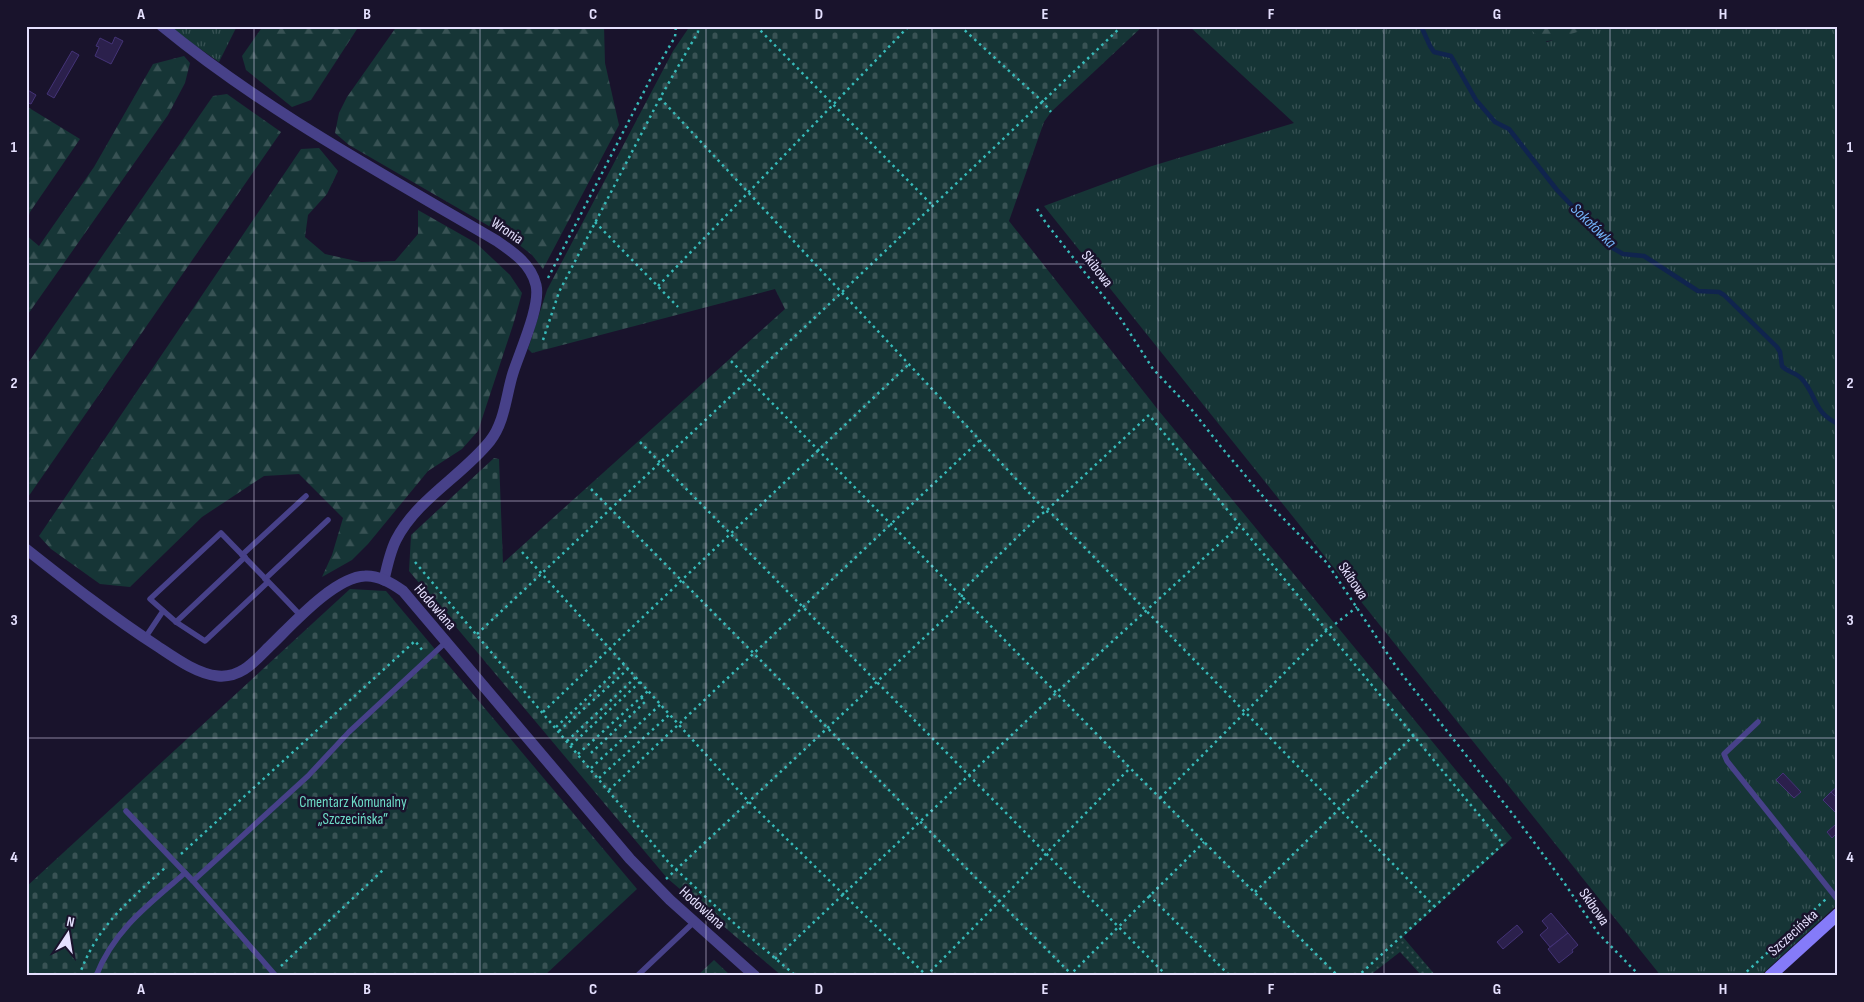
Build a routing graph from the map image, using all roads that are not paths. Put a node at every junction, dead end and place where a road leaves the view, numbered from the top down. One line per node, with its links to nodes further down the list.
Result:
1 (162, 26): 7 (street, Wronia)
2 (306, 496): 5 (lane)
3 (328, 520): 6 (lane)
4 (26, 548): 11 (street, Hodowlana)
5 (243, 556): 6 (lane); 8 (lane); 10 (lane)
6 (267, 580): 9 (lane); 10 (lane)
7 (384, 580): 9 (street, Hodowlana); 12 (street, Hodowlana)
8 (164, 611): 10 (lane); 11 (lane)
9 (301, 616): 11 (street, Hodowlana)
10 (176, 622)
11 (145, 638)
12 (446, 642): 16 (lane); 19 (street, Hodowlana)
13 (1758, 722): 17 (lane)
14 (126, 811): 15 (lane)
15 (185, 872): 16 (lane); 21 (lane)
16 (193, 881): 20 (lane)
17 (1838, 900)
18 (1838, 914): 24 (main road, Szczecińska)
19 (694, 922): 22 (lane); 23 (street, Hodowlana)
20 (275, 974)
21 (96, 976)
22 (637, 976)
23 (755, 976)
24 (1770, 976)

